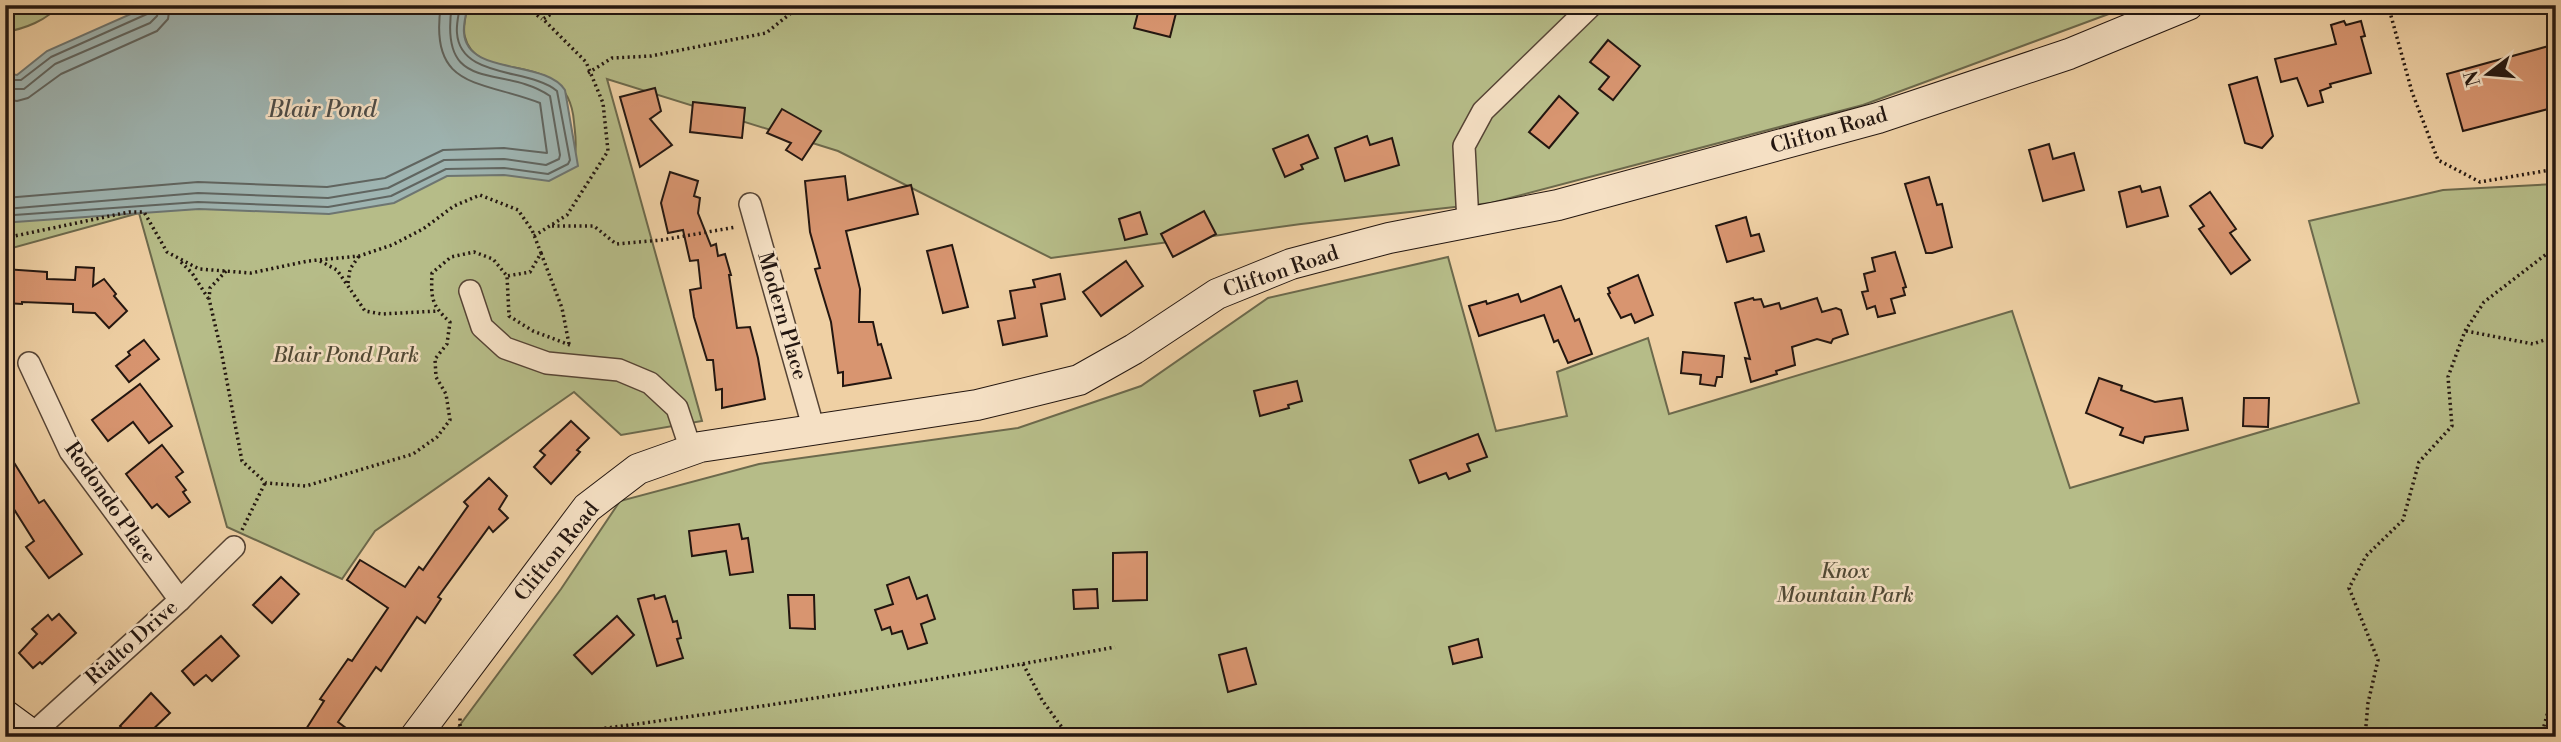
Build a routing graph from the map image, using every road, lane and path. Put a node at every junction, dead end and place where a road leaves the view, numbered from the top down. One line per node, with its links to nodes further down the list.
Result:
1 (524, 5): 7 (path)
2 (566, 5): 7 (path)
3 (801, 5): 8 (path)
4 (1592, 5): 11 (street)
5 (2188, 5): 11 (main road, Clifton Road)
6 (2388, 5): 9 (path)
7 (542, 19): 8 (path)
8 (589, 73): 12 (path)
9 (2556, 169)
10 (753, 213): 12 (path); 31 (street, Modern Place)
11 (1468, 222): 31 (main road, Clifton Road)
12 (550, 226): 13 (path)
13 (534, 236): 16 (path); 17 (path)
14 (5, 238): 18 (path)
15 (2556, 244): 26 (path)
16 (541, 253): 21 (path); 28 (path)
17 (359, 256): 19 (path); 22 (path)
18 (177, 257): 20 (path); 24 (path)
19 (318, 260): 20 (path); 22 (path)
20 (226, 271): 24 (path)
21 (507, 276): 25 (path); 28 (path)
22 (348, 285): 25 (path)
23 (470, 291): 30 (street)
24 (209, 299): 33 (path)
25 (438, 311): 33 (path)
26 (2465, 331): 27 (path); 46 (path)
27 (2556, 336)
28 (569, 344): 30 (path)
29 (29, 363): 35 (street, Rodondo Place)
30 (601, 368): 32 (street)
31 (814, 429): 32 (main road, Clifton Road)
32 (691, 450): 42 (main road, Clifton Road)
33 (266, 482): 34 (path)
34 (234, 547): 35 (street, Rialto Drive)
35 (180, 600): 41 (street, Rialto Drive)
36 (1115, 647): 37 (path)
37 (1023, 664): 44 (path); 45 (path)
38 (2556, 681): 47 (path)
39 (5, 715): 41 (main road)
40 (460, 730): 43 (path)
41 (32, 736)
42 (415, 737)
43 (496, 737)
44 (539, 737)
45 (1069, 737)
46 (2365, 737)
47 (2541, 737)

